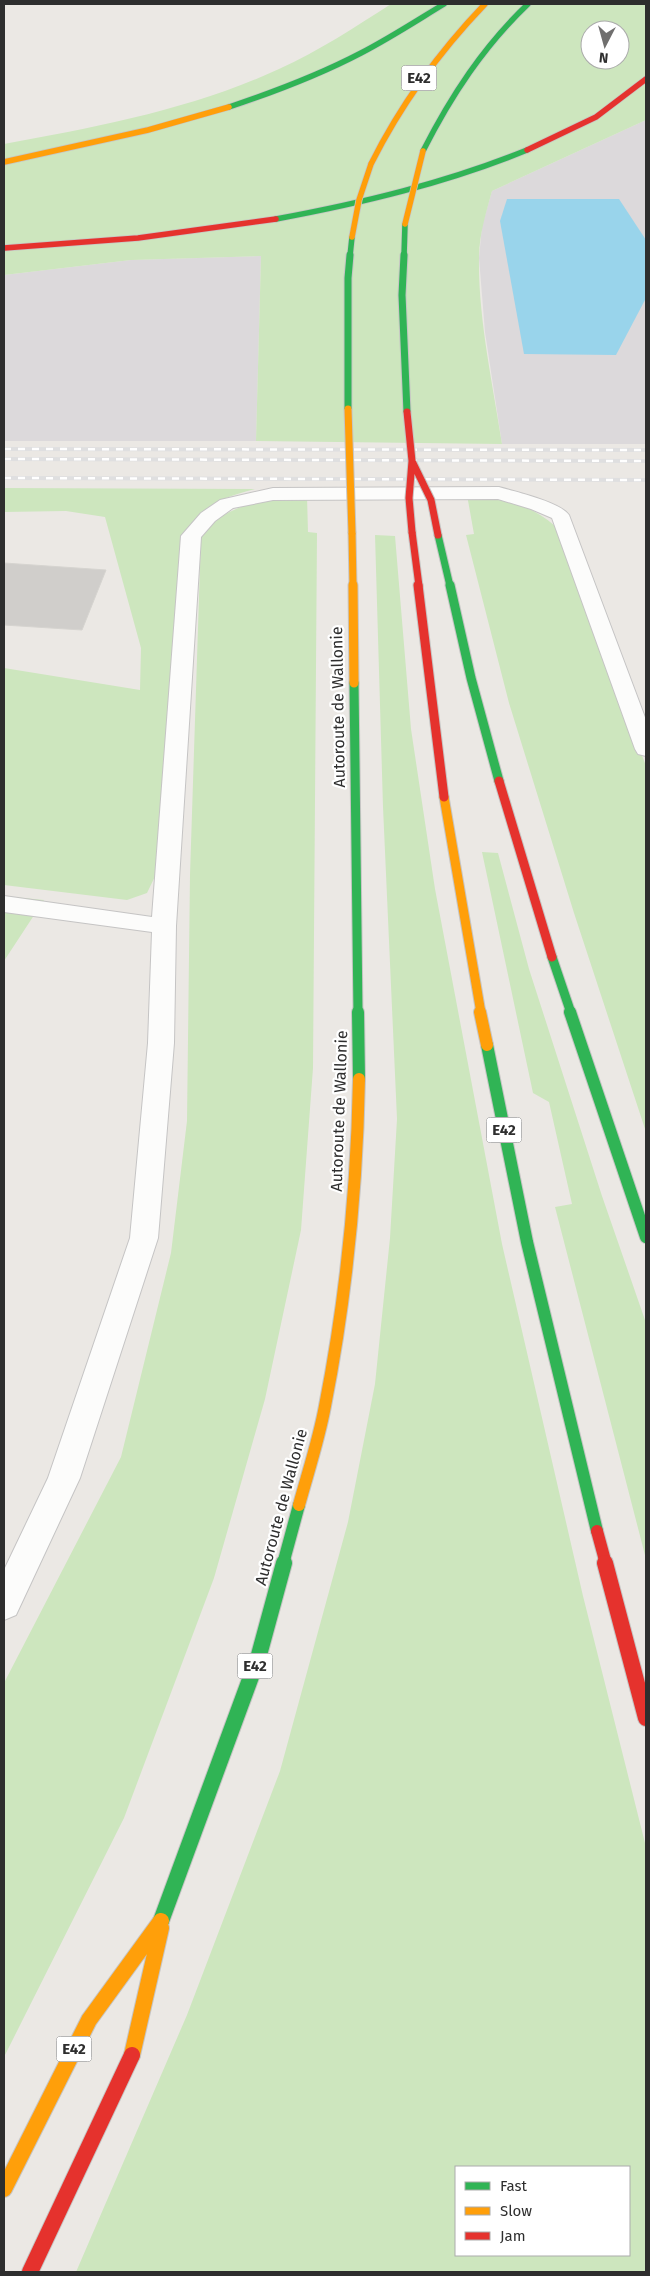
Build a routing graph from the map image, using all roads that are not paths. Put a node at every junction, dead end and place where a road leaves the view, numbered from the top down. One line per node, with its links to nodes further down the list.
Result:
1 (444, 4): 5 (highway)
2 (485, 4): 14 (highway, Autoroute de Wallonie / E42, bridge)
3 (528, 4): 7 (highway, E42, bridge)
4 (646, 79): 6 (highway)
5 (4, 162)
6 (4, 248)
7 (412, 461): 11 (highway, bridge); 13 (highway, E42, bridge)
8 (646, 749): 10 (street)
9 (4, 904): 10 (street)
10 (164, 926): 12 (street)
11 (646, 1237)
12 (4, 1605)
13 (646, 1718)
14 (163, 1919): 15 (highway, Autoroute de Wallonie / E42); 16 (highway)
15 (4, 2189)
16 (30, 2272)

